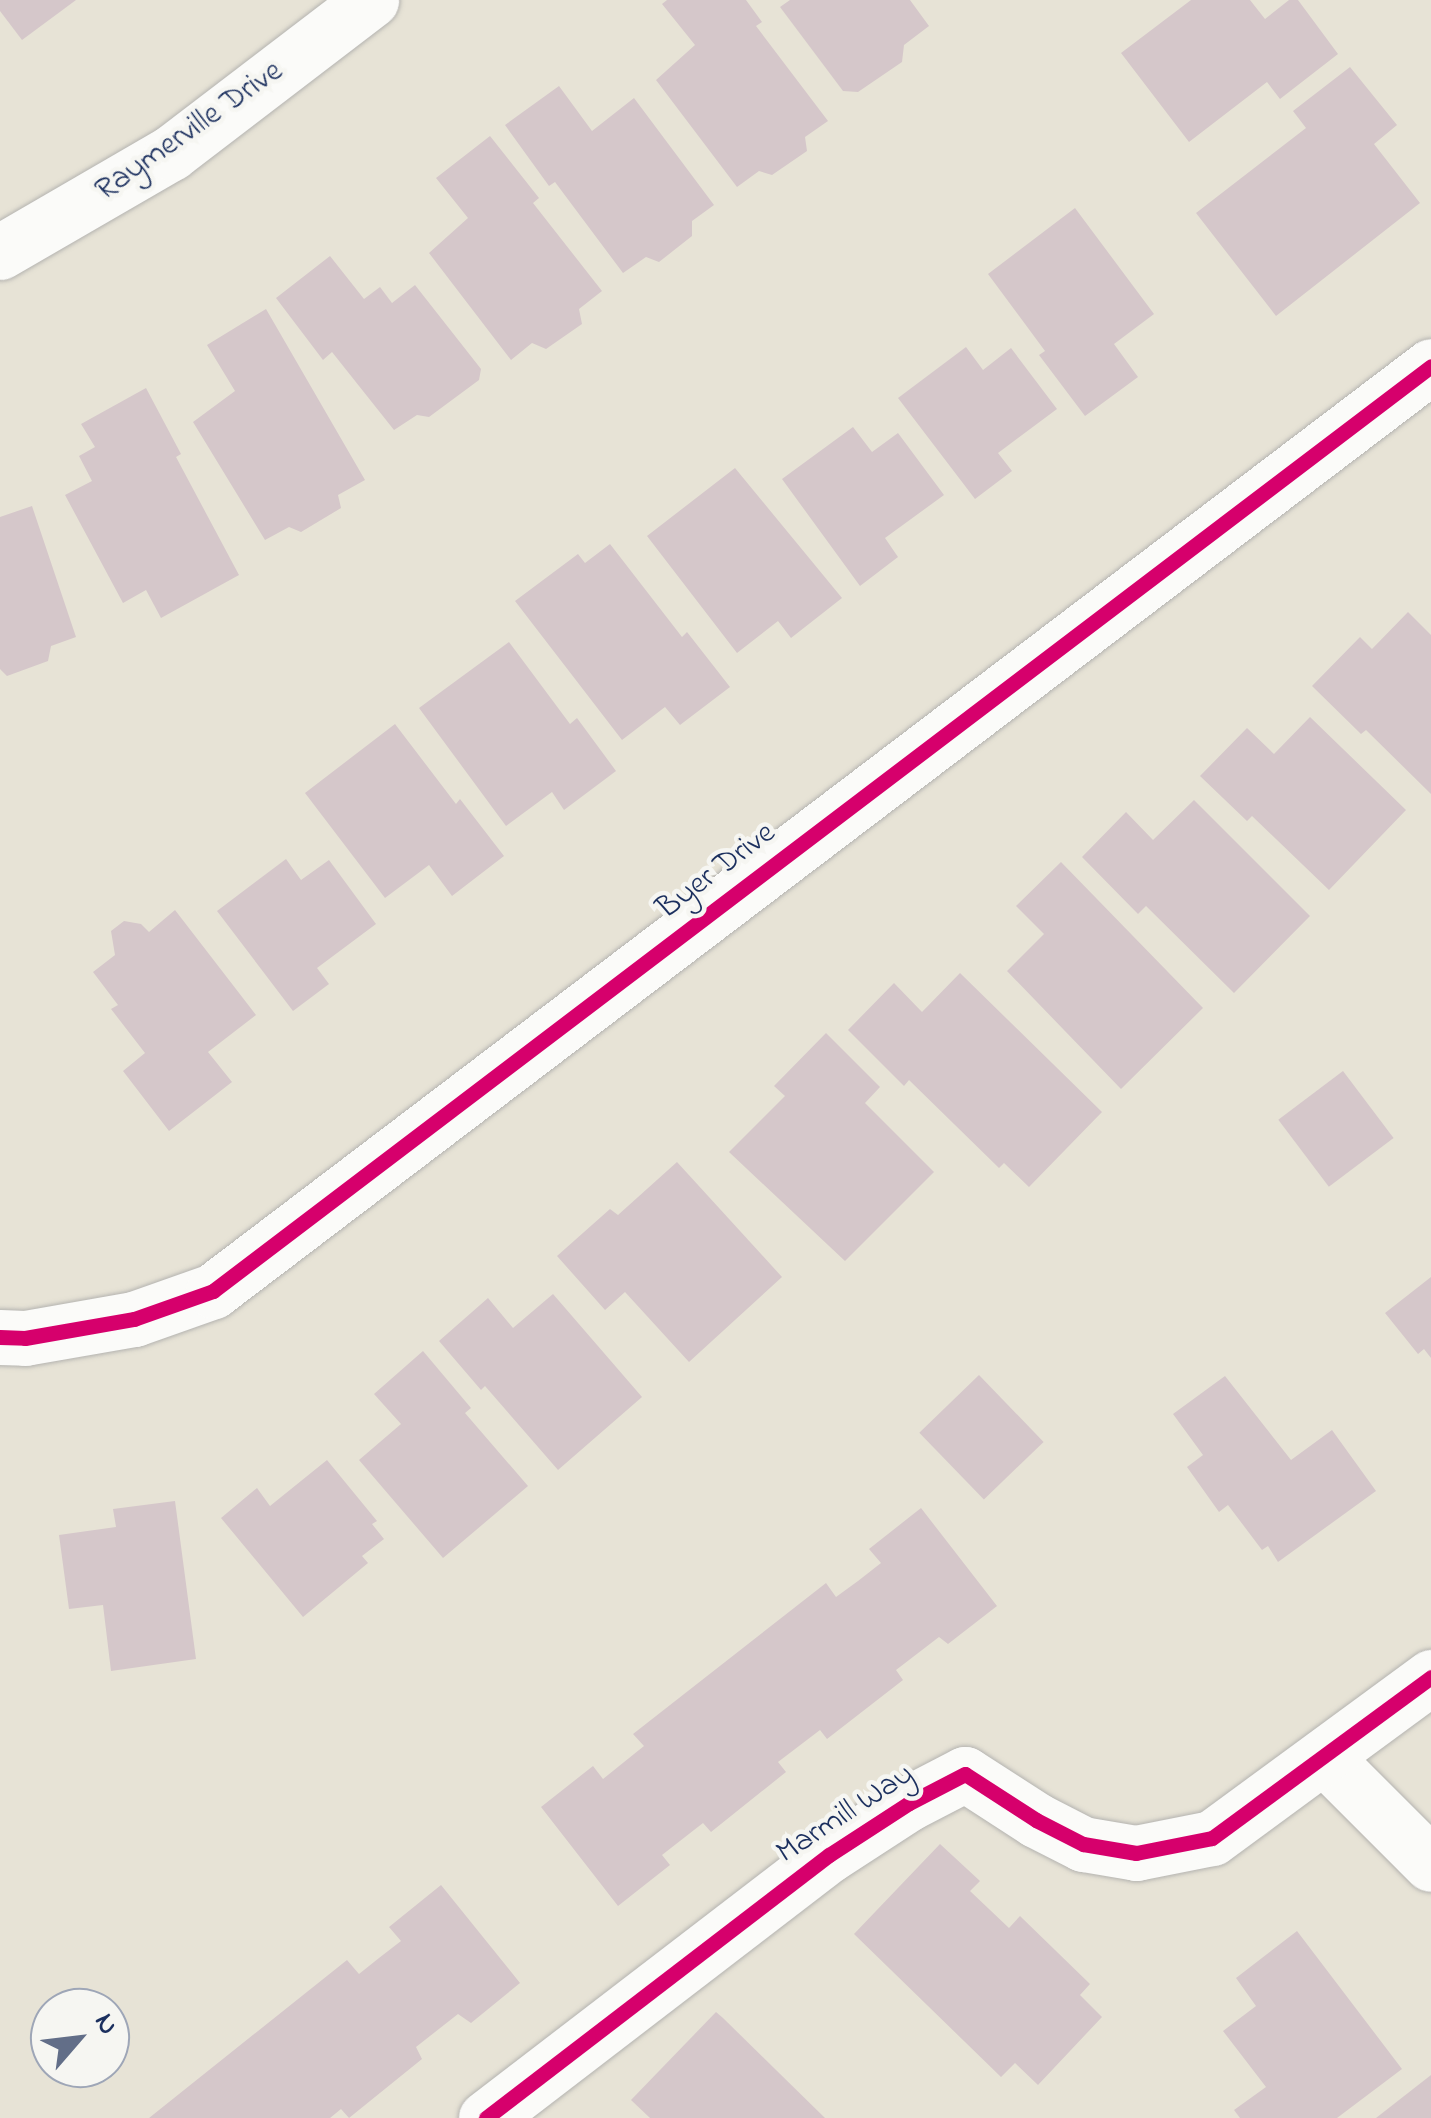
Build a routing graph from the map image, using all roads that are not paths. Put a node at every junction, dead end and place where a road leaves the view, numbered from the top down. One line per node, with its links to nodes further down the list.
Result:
1 (371, 0): 2 (street, Raymerville Drive)
2 (0, 252)
3 (1431, 366): 4 (street, Byer Drive)
4 (0, 1337)
5 (1431, 1678): 6 (street)
6 (1324, 1757): 7 (street); 8 (street, Marmill Way)
7 (1431, 1864)
8 (511, 2111)

